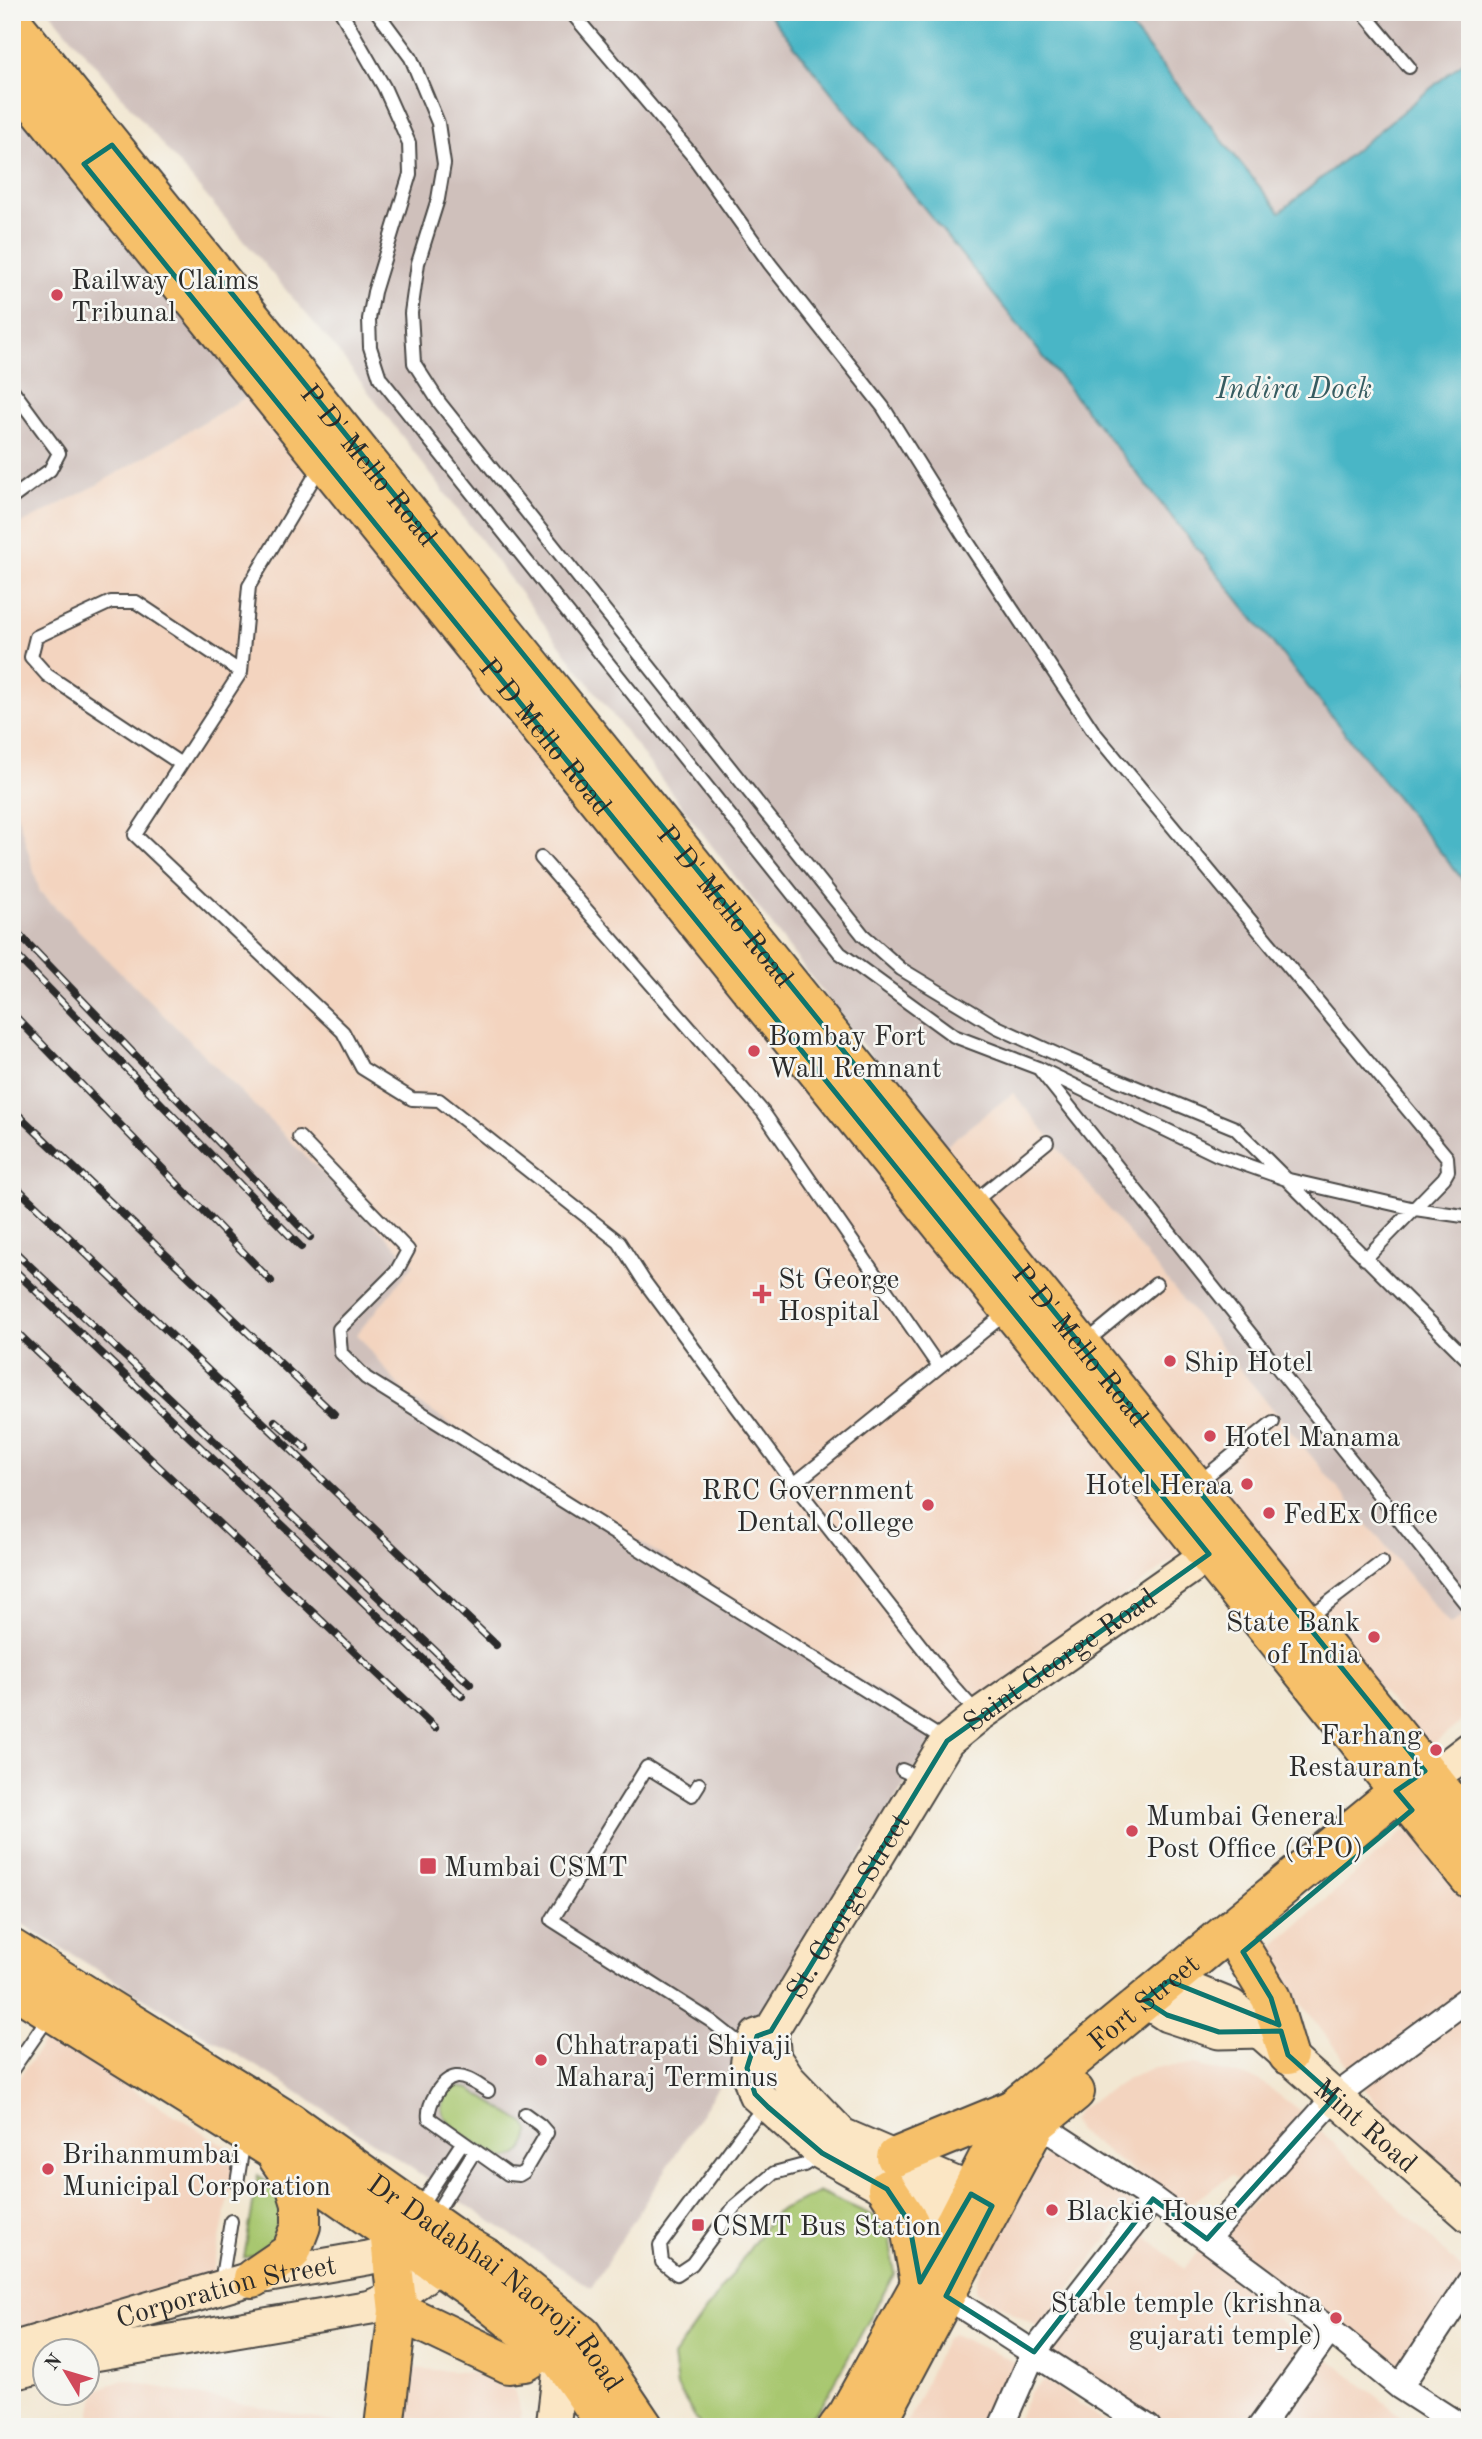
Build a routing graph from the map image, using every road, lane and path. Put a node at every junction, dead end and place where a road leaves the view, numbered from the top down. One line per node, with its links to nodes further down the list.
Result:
1 (341, 12): 15 (lane)
2 (377, 12): 18 (lane)
3 (571, 12): 20 (lane)
4 (1363, 12): 6 (lane)
5 (12, 22): 8 (main road, P D' Mello Road)
6 (1409, 68)
7 (12, 75): 8 (main road, P D Mello Road)
8 (98, 155): 10 (main road, P D Mello Road); 19 (main road, P D' Mello Road)
9 (12, 389): 11 (lane)
10 (324, 461): 12 (lane); 24 (main road, P D Mello Road)
11 (12, 498)
12 (241, 672): 13 (lane); 13 (lane)
13 (181, 764): 29 (lane)
14 (541, 858): 27 (lane)
15 (1038, 1068): 18 (lane); 33 (lane)
16 (299, 1137): 36 (lane)
17 (1047, 1142): 19 (lane)
18 (1289, 1180): 20 (lane); 22 (lane)
19 (968, 1207): 24 (main road, P D' Mello Road)
20 (1416, 1209): 21 (lane); 22 (lane)
21 (1470, 1217)
22 (1365, 1259): 26 (lane)
23 (1156, 1284): 25 (lane)
24 (1023, 1301): 25 (main road, P D' Mello Road); 27 (lane); 31 (main road, P D Mello Road)
25 (1083, 1345): 30 (main road, P D' Mello Road)
26 (1470, 1362)
27 (939, 1367): 29 (lane)
28 (1273, 1422): 30 (lane)
29 (794, 1484): 35 (lane)
30 (1195, 1485): 34 (main road, P D' Mello Road)
31 (1209, 1554): 35 (main road, Saint George Road); 38 (main road, P D Mello Road)
32 (1382, 1563): 34 (lane)
33 (1470, 1609)
34 (1304, 1621): 38 (main road, P D' Mello Road)
35 (979, 1716): 36 (main road, Saint George Road)
36 (947, 1741): 37 (main road, Saint George Road)
37 (912, 1774): 48 (main road, St. George Street)
38 (1432, 1779): 40 (main road); 41 (main road); 43 (main road, Fort Street); 45 (main road, Fort Street)
39 (699, 1783): 48 (lane)
40 (1470, 1826)
41 (1470, 1879)
42 (12, 1949): 66 (main road, Dr Dadabhai Naoroji Road)
43 (1243, 1952): 45 (main road, Fort Street); 49 (main road)
44 (12, 1987): 47 (main road, Dr Dadabhai Naoroji Road)
45 (1168, 1996): 49 (main road, Mint Road); 55 (main road, Fort Street)
46 (1470, 1997): 52 (street)
47 (52, 2012): 50 (lane); 56 (main road, Dr Dadabhai Naoroji Road)
48 (760, 2041): 53 (main road); 58 (main road)
49 (1275, 2043): 52 (main road, Mint Road)
50 (12, 2070)
51 (488, 2091): 57 (lane)
52 (1335, 2097): 64 (main road, Mint Road); 67 (street)
53 (768, 2107): 58 (main road); 58 (lane)
54 (525, 2114): 59 (lane)
55 (1025, 2116): 60 (main road); 62 (street); 63 (main road, Fort Street)
56 (257, 2141): 61 (lane); 66 (main road, Dr Dadabhai Naoroji Road); 69 (main road)
57 (461, 2143): 59 (lane); 66 (lane)
58 (832, 2144): 60 (main road)
59 (474, 2152): 66 (lane)
60 (891, 2173): 63 (main road); 70 (main road)
61 (237, 2183)
62 (1153, 2199): 67 (street); 74 (street)
63 (971, 2208): 70 (main road, Fort Street)
64 (1469, 2213)
65 (231, 2221): 69 (lane)
66 (419, 2239): 69 (main road, Corporation Street); 71 (main road); 76 (main road, Dr Dadabhai Naoroji Road); 83 (main road, Dr Dadabhai Naoroji Road)
67 (1206, 2239): 72 (street)
68 (1470, 2281): 79 (street)
69 (237, 2283): 73 (main road, Corporation Street)
70 (933, 2289): 74 (street); 84 (main road); 85 (main road)
71 (397, 2303): 75 (main road, Corporation Street); 76 (main road); 80 (main road)
72 (1331, 2330): 79 (street); 88 (street)
73 (12, 2349)
74 (1034, 2352): 86 (street); 87 (street)
75 (102, 2353)
76 (554, 2354): 81 (main road); 82 (main road, Dr Dadabhai Naoroji Road)
77 (32, 2368): 78 (main road)
78 (12, 2373)
79 (1400, 2387): 89 (street)
80 (384, 2427)
81 (553, 2427)
82 (608, 2427)
83 (644, 2427)
84 (838, 2427)
85 (875, 2427)
86 (1001, 2427)
87 (1148, 2427)
88 (1261, 2427)
89 (1462, 2427)

